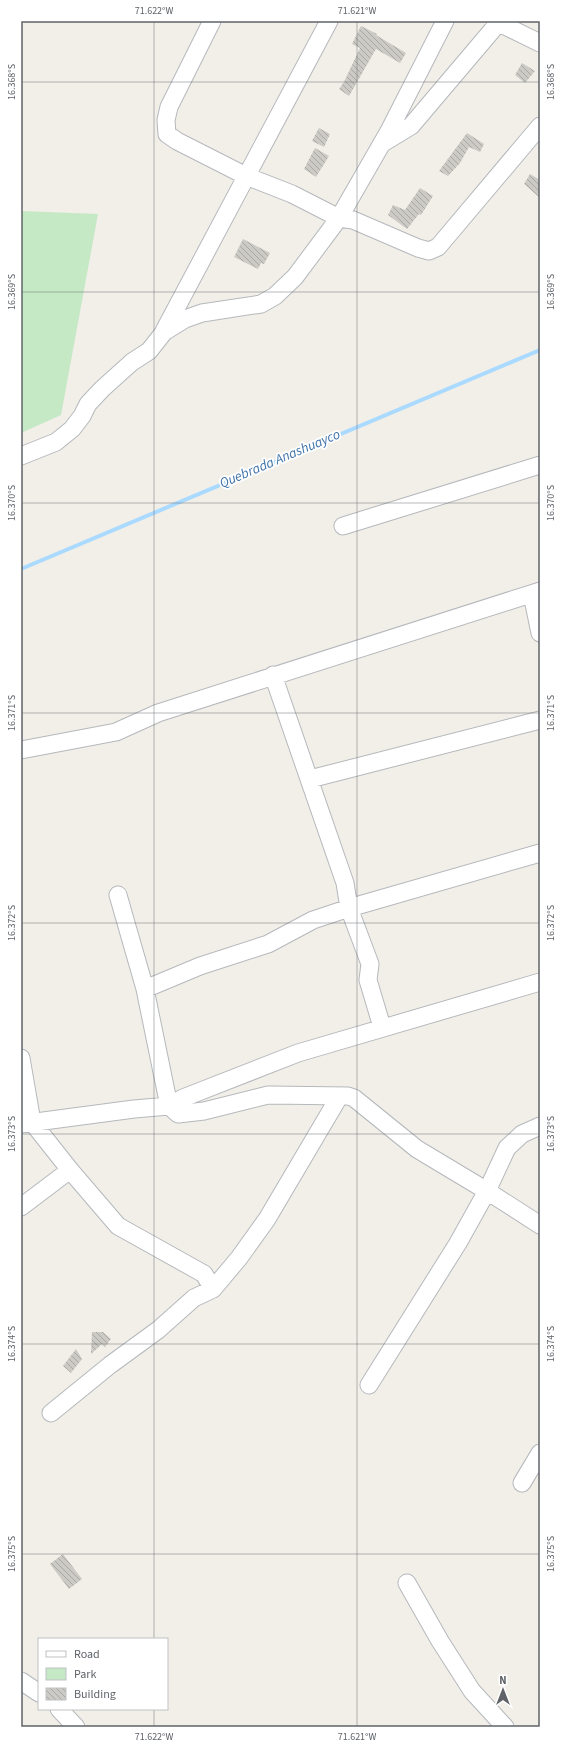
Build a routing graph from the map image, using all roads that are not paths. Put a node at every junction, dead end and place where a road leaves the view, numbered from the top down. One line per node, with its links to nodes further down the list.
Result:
1 (212, 21): 8 (street)
2 (330, 21): 8 (street)
3 (445, 21): 7 (street)
4 (498, 22): 5 (street); 7 (street)
5 (540, 43)
6 (538, 132): 9 (street)
7 (382, 144): 9 (street)
8 (246, 176): 9 (street); 10 (street)
9 (339, 218): 10 (street)
10 (164, 332): 11 (street)
11 (21, 456)
12 (540, 465): 13 (street)
13 (343, 526)
14 (536, 592): 15 (street); 16 (street)
15 (540, 633)
16 (273, 675): 18 (street); 19 (street)
17 (540, 720): 19 (street)
18 (21, 750)
19 (310, 778): 22 (street)
20 (540, 852): 22 (street)
21 (118, 895): 24 (street)
22 (349, 908): 24 (street); 25 (street)
23 (540, 982): 25 (street)
24 (145, 989): 28 (street)
25 (382, 1027): 28 (street)
26 (21, 1058): 29 (street)
27 (340, 1096): 28 (street); 32 (street); 35 (street)
28 (169, 1106): 29 (street)
29 (26, 1123): 31 (street)
30 (540, 1126): 32 (street)
31 (70, 1170): 33 (street); 35 (street)
32 (487, 1191): 34 (street); 36 (street)
33 (21, 1207)
34 (540, 1225)
35 (213, 1289): 37 (street)
36 (369, 1385)
37 (51, 1413)
38 (540, 1453): 39 (street)
39 (522, 1483)
40 (407, 1583): 45 (street)
41 (21, 1681): 42 (street)
42 (38, 1692)
43 (59, 1710): 44 (street)
44 (76, 1727)
45 (505, 1727)

